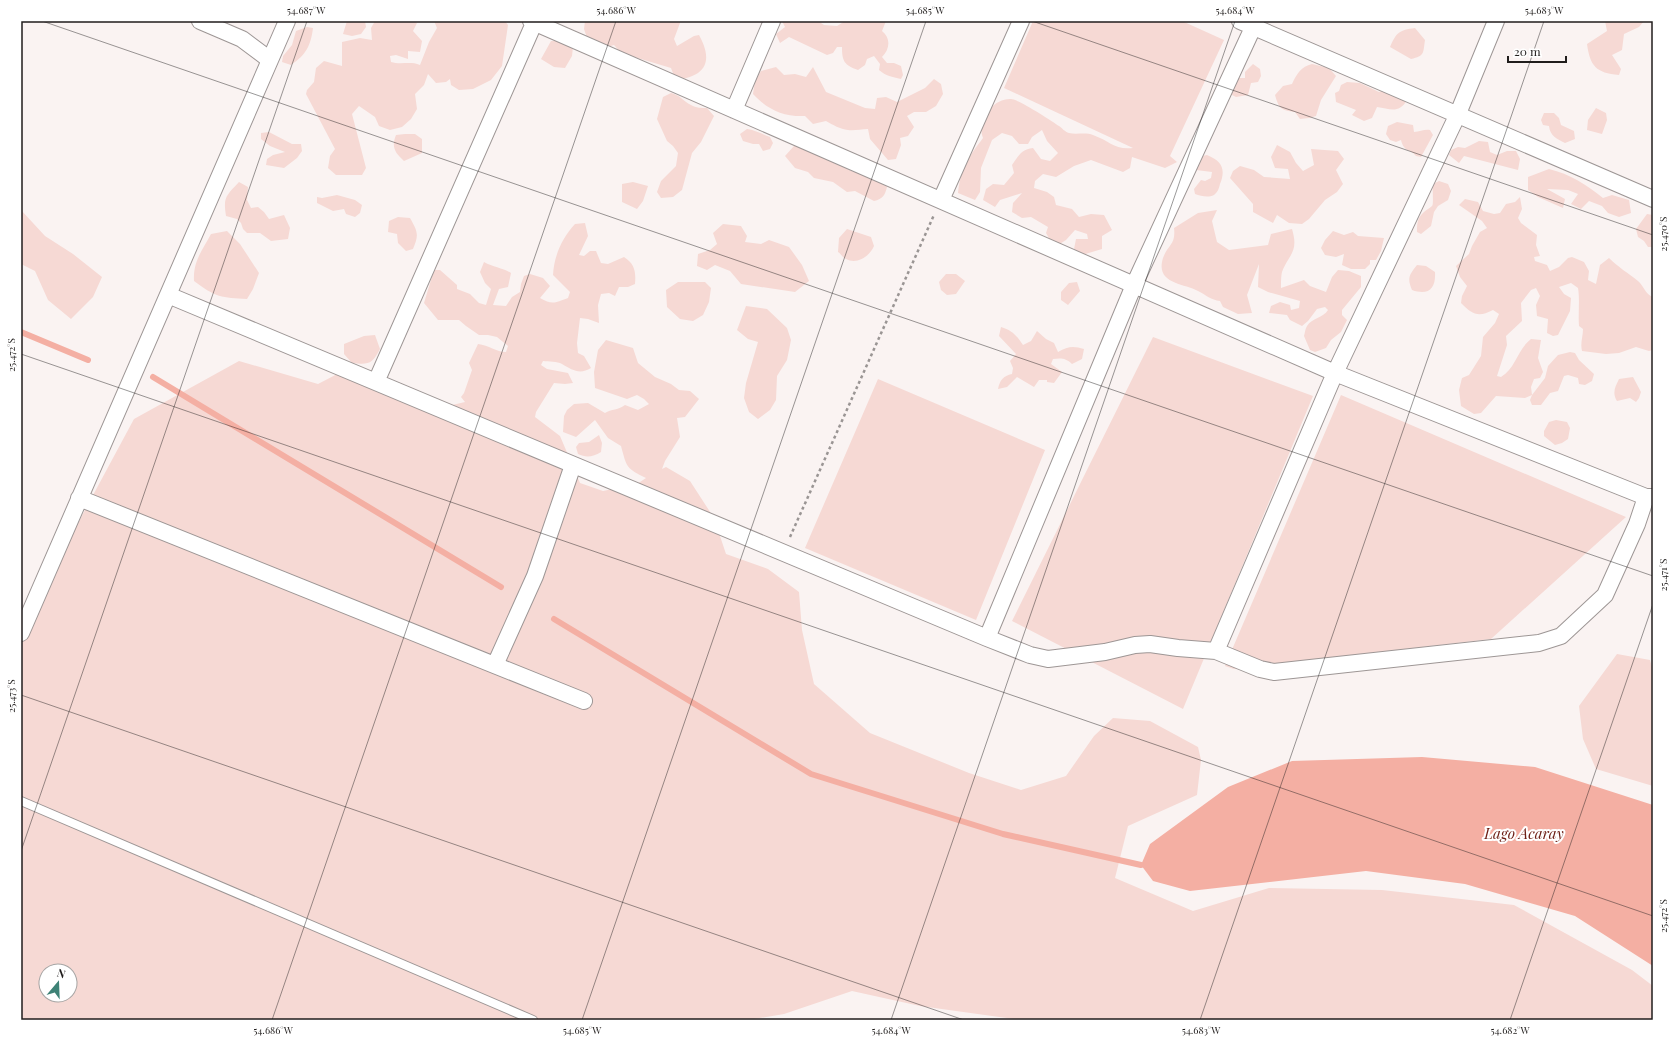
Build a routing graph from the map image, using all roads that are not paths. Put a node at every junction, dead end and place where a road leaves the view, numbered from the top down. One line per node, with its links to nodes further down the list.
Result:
1 (200, 21): 8 (street)
2 (287, 21): 8 (street)
3 (533, 21): 9 (street); 16 (street)
4 (772, 21): 9 (street)
5 (1021, 21): 12 (street)
6 (1496, 21): 10 (street)
7 (1250, 23): 10 (street); 13 (street)
8 (270, 60): 14 (street)
9 (734, 110): 12 (street)
10 (1457, 116): 11 (street); 15 (street)
11 (1653, 199)
12 (941, 200): 13 (street)
13 (1134, 285): 15 (street); 22 (street)
14 (168, 295): 16 (street); 19 (street)
15 (1335, 373): 18 (street); 23 (street)
16 (376, 382): 17 (street)
17 (574, 465): 22 (street); 24 (street)
18 (1650, 497): 23 (street)
19 (79, 498): 20 (street); 24 (street)
20 (28, 600): 21 (street)
21 (21, 633)
22 (987, 638): 23 (street)
23 (1216, 651)
24 (495, 665): 25 (street)
25 (584, 701)
26 (21, 800): 27 (lane)
27 (533, 1020)

